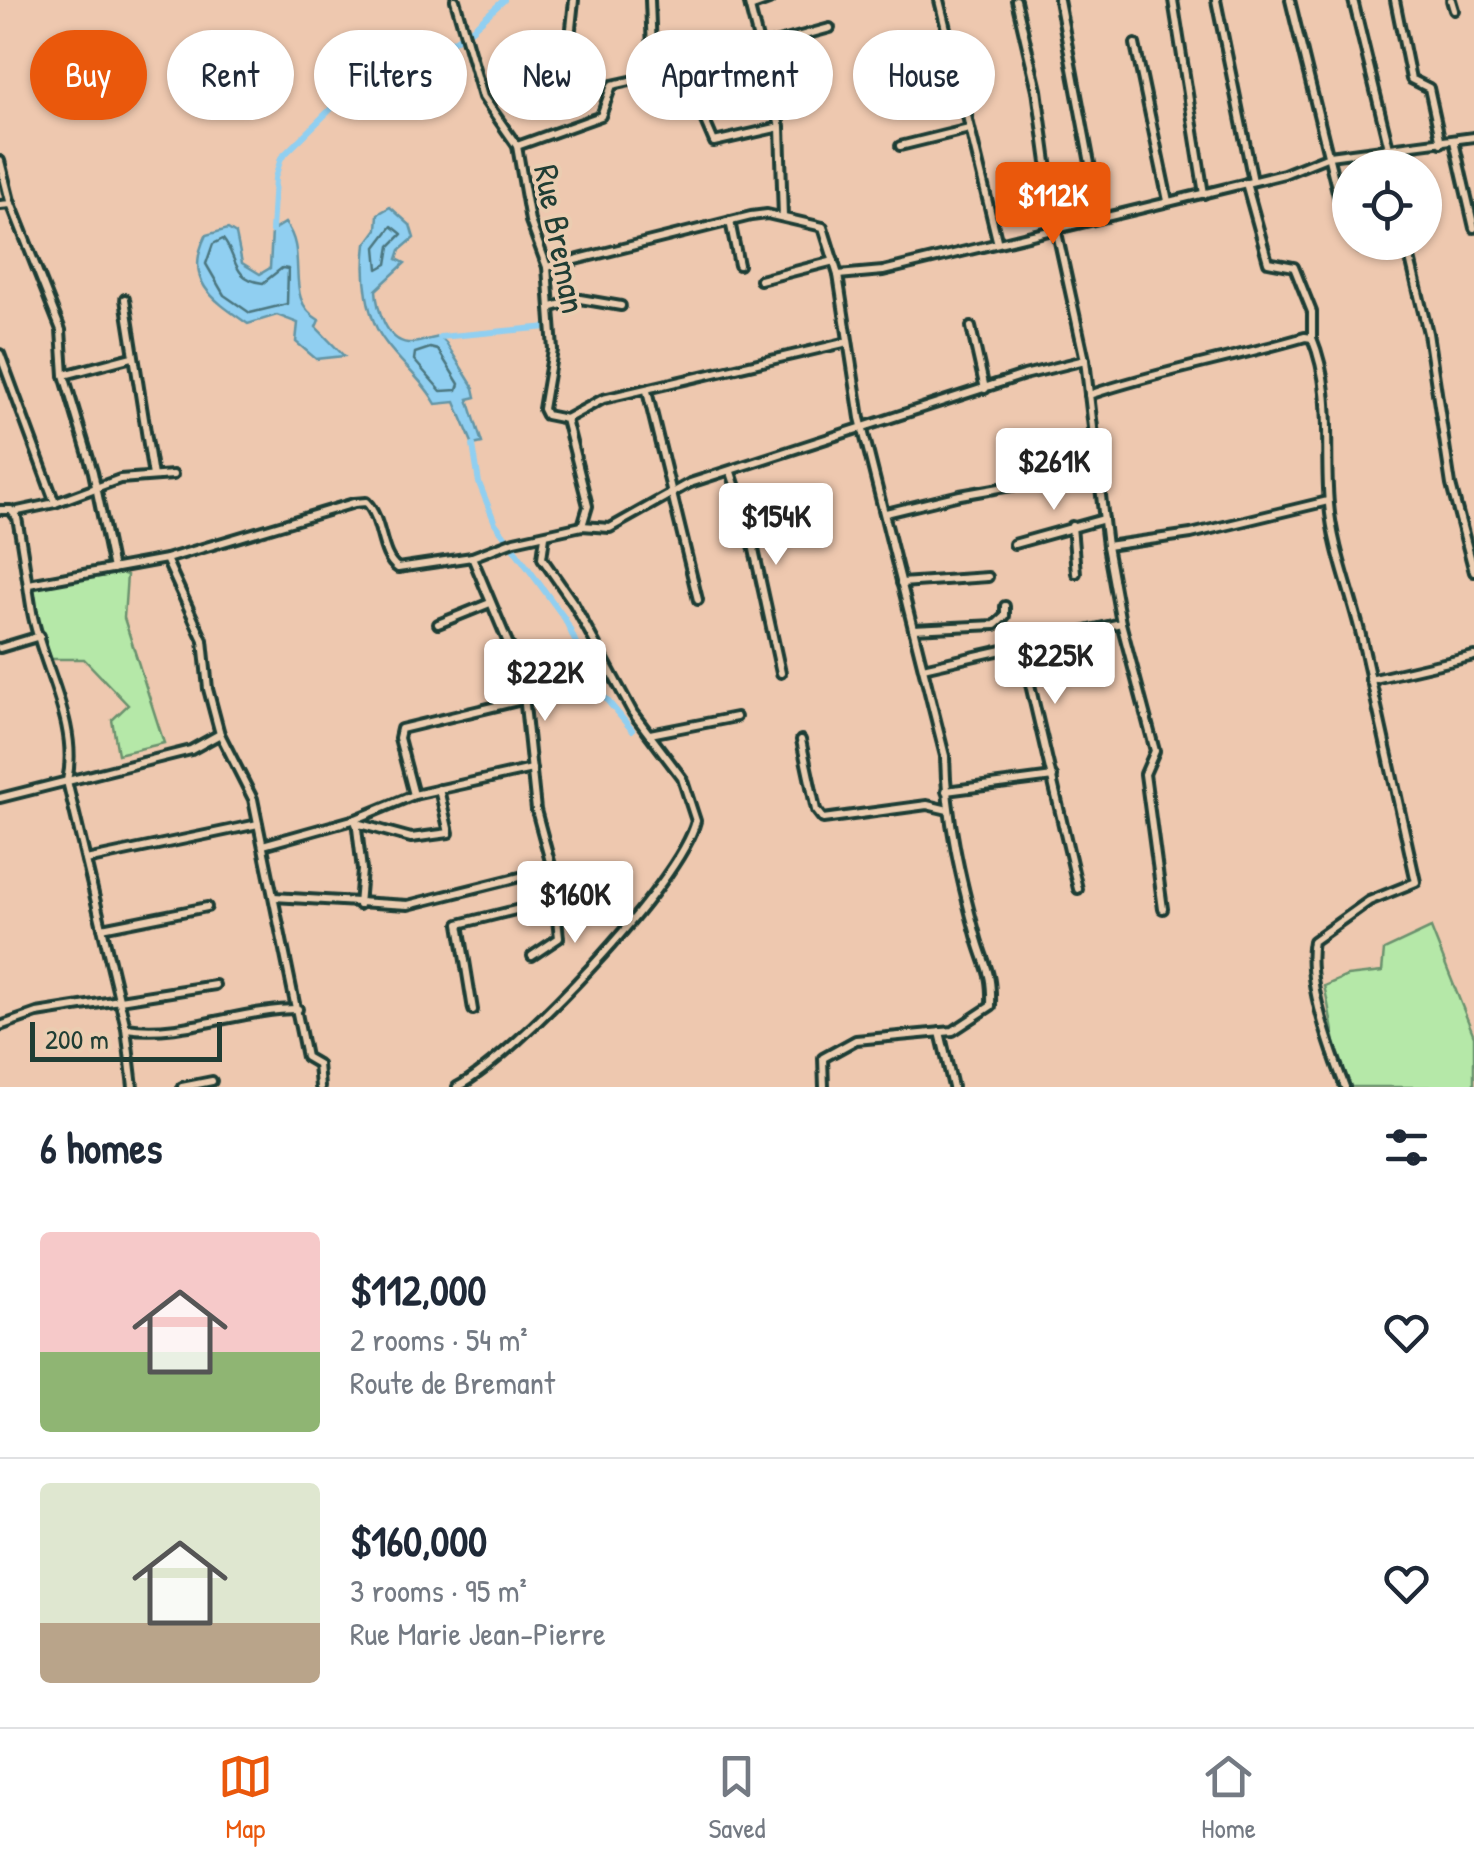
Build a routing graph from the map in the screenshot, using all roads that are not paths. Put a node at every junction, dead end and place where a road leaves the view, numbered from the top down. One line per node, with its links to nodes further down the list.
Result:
1 (455, 0): 32 (street, Rue Breman)
2 (574, 0): 17 (street)
3 (650, 0): 18 (street)
4 (769, 0): 14 (street)
5 (939, 0): 21 (street)
6 (1016, 0): 46 (street)
7 (1058, 0): 43 (street)
8 (1173, 0): 39 (street)
9 (1216, 0): 38 (street)
10 (1290, 0): 35 (street)
11 (1353, 0): 34 (street)
12 (1395, 0): 31 (street)
13 (1452, 0): 15 (street)
14 (749, 3): 19 (street)
15 (1454, 10)
16 (830, 28): 20 (street)
17 (571, 30)
18 (652, 30)
19 (756, 30)
20 (823, 30)
21 (944, 30)
22 (1135, 44): 40 (street)
23 (626, 82): 32 (street)
24 (705, 120): 27 (street)
25 (778, 120): 27 (street)
26 (967, 120): 28 (street)
27 (780, 127): 44 (street)
28 (969, 129): 33 (street); 48 (street)
29 (1474, 136): 30 (street)
30 (1454, 141): 31 (street); 47 (street)
31 (1442, 142): 34 (street)
32 (517, 146): 52 (street, Rue Breman)
33 (900, 146)
34 (1387, 148): 35 (street)
35 (1328, 156): 37 (street); 38 (street)
36 (0, 161): 41 (street)
37 (1332, 172)
38 (1250, 182): 39 (street); 59 (street)
39 (1204, 194): 40 (street)
40 (1168, 201): 43 (street)
41 (11, 204): 42 (street); 64 (street)
42 (0, 205)
43 (1100, 216): 46 (street)
44 (783, 217): 45 (street); 50 (street)
45 (730, 221): 51 (street); 52 (street)
46 (1056, 228): 48 (street); 63 (street)
47 (1474, 228)
48 (998, 240): 53 (street)
49 (1410, 260): 90 (street)
50 (834, 261): 53 (street); 54 (street)
51 (739, 265)
52 (547, 268): 56 (street, Rue Breman)
53 (838, 275): 60 (street)
54 (760, 280)
55 (125, 299): 62 (street)
56 (552, 306): 57 (street); 68 (street, Rue Breman)
57 (621, 306)
58 (971, 328): 65 (street)
59 (1312, 338): 67 (street); 76 (street)
60 (848, 342): 66 (street); 69 (street)
61 (0, 354): 77 (street)
62 (132, 358): 64 (street); 73 (street)
63 (1085, 360): 65 (street); 67 (street)
64 (64, 375): 74 (street)
65 (985, 389): 69 (street)
66 (646, 391): 68 (street); 75 (street)
67 (1088, 395): 70 (street)
68 (566, 419): 82 (street, Rue Breman)
69 (864, 427): 71 (street); 80 (street)
70 (1098, 471): 80 (street); 81 (street)
71 (731, 472): 75 (street); 106 (street)
72 (174, 474): 73 (street)
73 (153, 476): 74 (street)
74 (96, 487): 77 (street); 89 (street)
75 (672, 495): 82 (street); 95 (street)
76 (1328, 501): 86 (street); 107 (street)
77 (55, 503): 79 (street)
78 (0, 510): 79 (street)
79 (12, 512): 94 (street)
80 (886, 514): 93 (street)
81 (1104, 518): 83 (street); 86 (street)
82 (582, 526): 84 (street)
83 (1072, 526): 85 (street); 91 (street)
84 (545, 536): 87 (street); 111 (street)
85 (1014, 544)
86 (1107, 546): 98 (street)
87 (472, 557): 88 (street); 96 (street)
88 (166, 559): 89 (street); 110 (street)
89 (113, 569): 94 (street)
90 (1474, 572)
91 (1076, 573)
92 (988, 577): 93 (street)
93 (901, 583): 100 (street)
94 (29, 584): 101 (street)
95 (698, 600)
96 (490, 604): 99 (street); 108 (street)
97 (1005, 606): 100 (street)
98 (1122, 623): 102 (street); 131 (street)
99 (438, 624)
100 (913, 629): 105 (street)
101 (40, 636): 103 (street); 115 (street)
102 (1021, 646): 105 (street); 114 (street)
103 (0, 648)
104 (1474, 656): 107 (street)
105 (923, 668): 117 (street)
106 (781, 673)
107 (1370, 680): 148 (street)
108 (526, 699): 113 (street); 118 (street)
109 (736, 717): 111 (street)
110 (220, 734): 115 (street); 122 (street)
111 (650, 734): 145 (street)
112 (801, 740): 120 (street)
113 (532, 769): 116 (street); 125 (street)
114 (1053, 777): 117 (street); 126 (street)
115 (67, 781): 119 (street); 124 (street)
116 (439, 789): 118 (street); 121 (street)
117 (946, 792): 120 (street)
118 (414, 795): 121 (street)
119 (0, 798)
120 (948, 810): 140 (street)
121 (356, 821): 123 (street); 129 (street)
122 (258, 824): 123 (street); 124 (street)
123 (262, 845): 127 (street)
124 (86, 860): 132 (street)
125 (552, 869): 128 (street); 129 (street)
126 (1078, 889)
127 (274, 898): 129 (street); 136 (street)
128 (556, 900): 133 (street); 137 (street)
129 (359, 905)
130 (207, 907): 132 (street)
131 (1164, 910)
132 (102, 928): 135 (street)
133 (532, 956)
134 (214, 986): 135 (street)
135 (116, 1000): 138 (street); 139 (street)
136 (298, 1009): 139 (street); 144 (street)
137 (472, 1010)
138 (0, 1026)
139 (126, 1028): 142 (street)
140 (940, 1032): 146 (street); 147 (street)
141 (212, 1081): 143 (street)
142 (132, 1087)
143 (182, 1087)
144 (320, 1087)
145 (457, 1087)
146 (824, 1087)
147 (953, 1087)
148 (1345, 1087)

